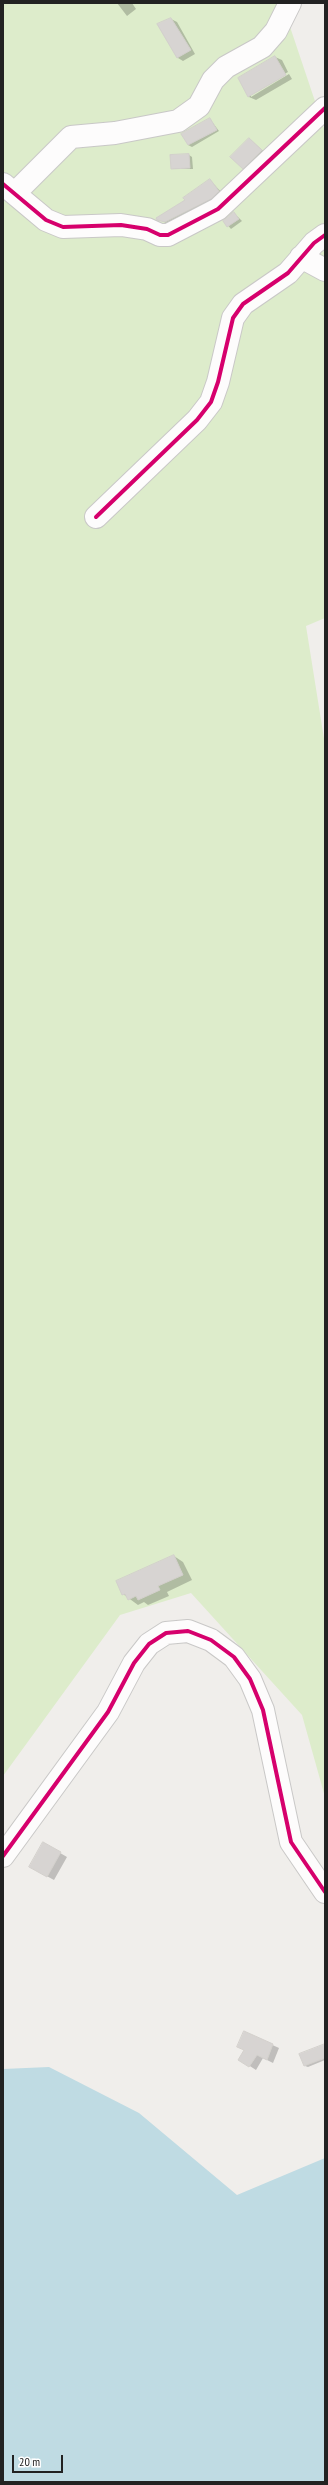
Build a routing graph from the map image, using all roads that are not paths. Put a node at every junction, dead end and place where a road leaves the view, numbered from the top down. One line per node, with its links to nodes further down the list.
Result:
1 (290, 3): 3 (street)
2 (325, 108): 3 (street)
3 (9, 189)
4 (325, 235): 5 (street)
5 (301, 257): 6 (street); 7 (street)
6 (325, 270)
7 (96, 517)
8 (3, 1856): 9 (street)
9 (325, 1892)

